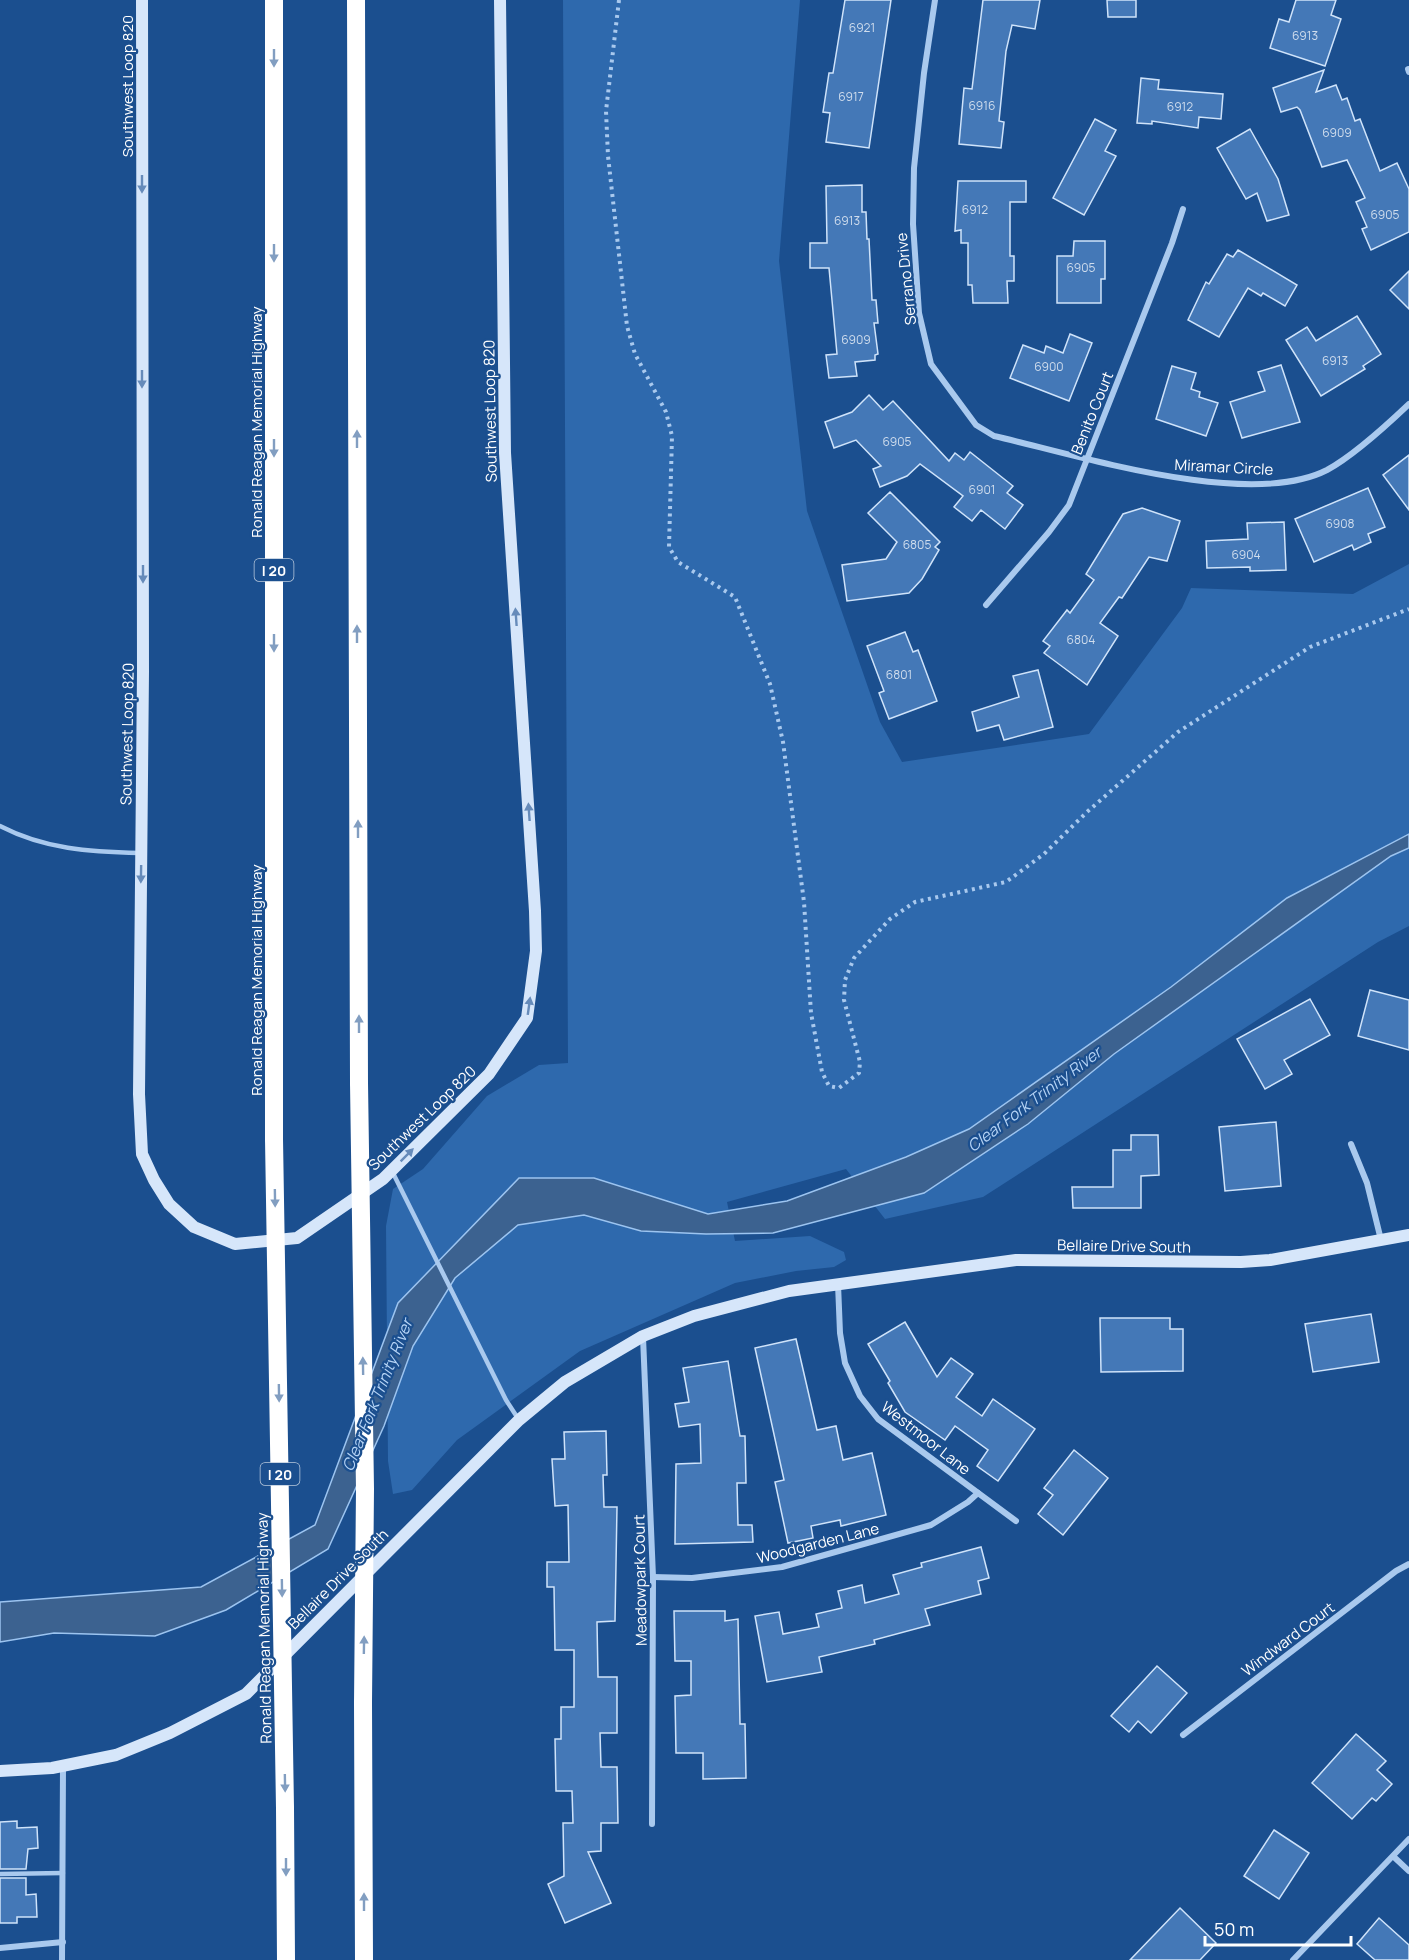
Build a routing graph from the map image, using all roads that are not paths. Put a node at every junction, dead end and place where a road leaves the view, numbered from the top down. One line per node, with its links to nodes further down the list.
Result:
1 (142, 0): 11 (street, Southwest Loop 820, one-way to 11)
2 (274, 0): 35 (highway, Ronald Reagan Memorial Highway / I 20, one-way to 35, bridge)
3 (356, 0): 36 (highway, one-way to 3, bridge)
4 (500, 0): 13 (street, Southwest Loop 820, one-way to 4)
5 (935, 0): 8 (street, Serrano Drive)
6 (1183, 209): 8 (street, Benito Court)
7 (1409, 404): 8 (street, Miramar Circle)
8 (1088, 458): 9 (street, Benito Court)
9 (986, 605)
10 (0, 826): 11 (lane)
11 (141, 853): 13 (street, Southwest Loop 820, one-way to 13)
12 (1351, 1144): 15 (street)
13 (392, 1171): 18 (lane)
14 (1409, 1235): 15 (street, Bellaire Drive South)
15 (1382, 1241): 16 (street, Bellaire Drive South)
16 (838, 1284): 17 (street, Bellaire Drive South); 19 (street, Westmoor Lane)
17 (643, 1336): 18 (street, Bellaire Drive South); 22 (street, Meadowpark Court)
18 (519, 1420): 24 (street, Bellaire Drive South)
19 (978, 1493): 20 (street, Westmoor Lane); 22 (street, Woodgarden Lane)
20 (1016, 1521)
21 (1409, 1564): 23 (street, Windward Court)
22 (653, 1577): 26 (street, Meadowpark Court)
23 (1183, 1735)
24 (63, 1766): 25 (street, Bellaire Drive South); 31 (street)
25 (0, 1771)
26 (652, 1824)
27 (1409, 1839): 28 (street)
28 (1394, 1857): 29 (street); 37 (street)
29 (1409, 1870)
30 (0, 1874): 31 (lane)
31 (63, 1874): 32 (street)
32 (63, 1942): 33 (street); 34 (street)
33 (0, 1948)
34 (62, 1960)
35 (286, 1960)
36 (364, 1960)
37 (1293, 1960)

